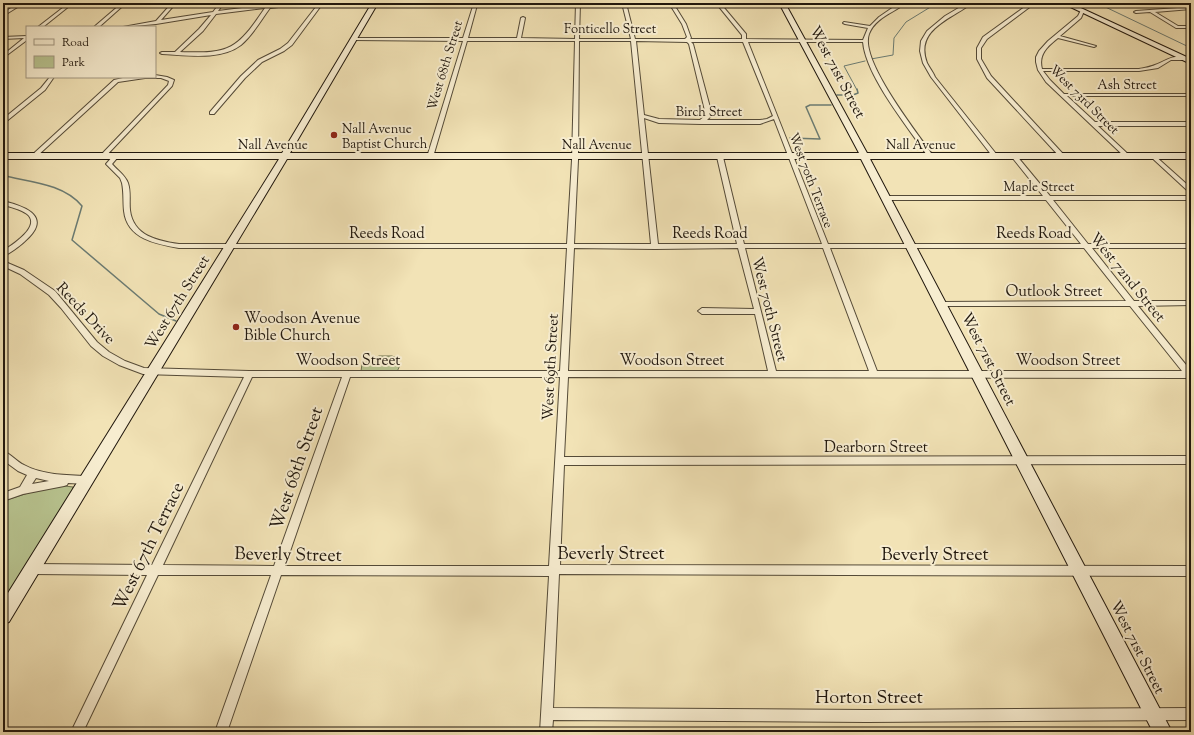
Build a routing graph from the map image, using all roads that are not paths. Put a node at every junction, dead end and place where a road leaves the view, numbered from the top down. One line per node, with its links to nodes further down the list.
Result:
1 (22, 3): 29 (street)
2 (71, 3): 33 (street)
3 (124, 3): 34 (street)
4 (174, 3): 31 (street)
5 (222, 3): 27 (street)
6 (310, 3): 20 (street)
7 (321, 3): 63 (street)
8 (366, 3): 21 (street)
9 (476, 3): 22 (street); 44 (street, West 68th Street)
10 (578, 3): 46 (street, West 69th Street)
11 (624, 3): 47 (street)
12 (671, 3): 48 (street)
13 (718, 3): 49 (street, West 70th Terrace)
14 (782, 3): 50 (street, West 71st Street)
15 (796, 3): 23 (street)
16 (970, 3): 80 (street)
17 (1033, 3): 82 (street)
18 (1065, 3): 28 (street)
19 (1185, 3): 24 (street)
20 (270, 4): 27 (street); 54 (street)
21 (374, 4): 43 (street, West 67th Street)
22 (516, 4)
23 (901, 4): 37 (street)
24 (1191, 7): 26 (street)
25 (1136, 12): 26 (street)
26 (1152, 12): 38 (street)
27 (214, 13): 31 (street); 54 (street)
28 (1081, 14): 39 (street, West 73rd Street); 55 (street)
29 (3, 15)
30 (523, 18): 45 (street)
31 (158, 22): 35 (street); 36 (street)
32 (845, 22): 37 (street)
33 (41, 26)
34 (97, 26)
35 (132, 26)
36 (154, 26)
37 (871, 27): 51 (street)
38 (1191, 27)
39 (1057, 36): 52 (street); 58 (street, West 73rd Street)
40 (26, 37): 41 (street)
41 (3, 38)
42 (26, 38): 56 (street)
43 (354, 39): 44 (street, Fonticello Street); 86 (street, West 67th Street)
44 (466, 39): 45 (street, Fonticello Street); 87 (street, West 68th Street)
45 (519, 39): 46 (street, Fonticello Street)
46 (578, 39): 47 (street, Fonticello Street); 88 (street, West 69th Street)
47 (634, 39): 48 (street, Fonticello Street); 65 (street)
48 (687, 40): 49 (street, Fonticello Street); 64 (street)
49 (744, 40): 50 (street, Fonticello Street); 66 (street, West 70th Terrace)
50 (801, 40): 51 (street, Fonticello Street); 92 (street, West 71st Street)
51 (865, 43): 93 (street)
52 (1094, 46)
53 (162, 53): 54 (street)
54 (177, 53)
55 (1169, 56): 57 (street); 58 (street)
56 (3, 57)
57 (1188, 60)
58 (1039, 68): 61 (street, West 73rd Street)
59 (51, 78): 67 (street)
60 (149, 78): 77 (street); 78 (street)
61 (1063, 95): 62 (street, Ash Street); 72 (street, West 73rd Street)
62 (1191, 95)
63 (212, 113)
64 (709, 115): 69 (street); 70 (street)
65 (642, 116): 68 (street, Birch Street); 75 (street)
66 (776, 116): 71 (street, Birch Street); 74 (street, West 70th Terrace)
67 (3, 122)
68 (659, 122): 69 (street, Birch Street); 75 (street)
69 (701, 122): 70 (street, Birch Street)
70 (720, 122): 71 (street, Birch Street)
71 (760, 122): 74 (street)
72 (1094, 124): 73 (street); 83 (street, West 73rd Street)
73 (1191, 124)
74 (780, 128): 91 (street, West 70th Terrace)
75 (644, 129): 89 (street)
76 (3, 156): 77 (street, Nall Avenue)
77 (34, 156): 78 (street, Nall Avenue)
78 (102, 156): 79 (street, Nall Avenue)
79 (115, 156): 86 (street, Nall Avenue); 104 (street, Reeds Road)
80 (995, 156): 81 (street, Nall Avenue); 93 (street, Nall Avenue)
81 (1014, 156): 82 (street, Nall Avenue); 96 (street, West 72nd Street)
82 (1062, 156): 83 (street, Nall Avenue)
83 (1127, 156): 84 (street, Nall Avenue)
84 (1153, 156): 85 (street, Nall Avenue); 94 (street)
85 (1191, 156)
86 (285, 157): 87 (street, Nall Avenue); 104 (street, West 67th Street)
87 (430, 157): 88 (street, Nall Avenue)
88 (575, 157): 89 (street, Nall Avenue); 105 (street, West 69th Street)
89 (647, 157): 90 (street, Nall Avenue); 99 (street)
90 (720, 157): 91 (street, Nall Avenue); 100 (street, West 70th Street)
91 (792, 157): 92 (street, Nall Avenue); 101 (street, West 70th Terrace)
92 (865, 157): 93 (street, Nall Avenue); 95 (street, West 71st Street)
93 (931, 157)
94 (1191, 192)
95 (887, 198): 96 (street, Maple Street); 106 (street, West 71st Street)
96 (1048, 198): 97 (street, Maple Street); 102 (street, West 72nd Street)
97 (1191, 198)
98 (3, 202): 107 (street)
99 (656, 246): 100 (street, Reeds Road); 105 (street, Reeds Road)
100 (740, 246): 101 (street, Reeds Road); 113 (street, West 70th Street)
101 (826, 246): 106 (street, Reeds Road); 119 (street, West 70th Terrace)
102 (1087, 246): 103 (street, Reeds Road); 106 (street, Reeds Road); 111 (street, West 72nd Street)
103 (1191, 246)
104 (230, 247): 105 (street, Reeds Road); 114 (street, West 67th Street)
105 (570, 247): 117 (street, West 69th Street)
106 (911, 247): 110 (street, West 71st Street)
107 (3, 254)
108 (3, 263): 114 (street, Reeds Drive)
109 (1191, 303): 111 (street, Outlook Street)
110 (941, 304): 111 (street, Outlook Street); 120 (street, West 71st Street)
111 (1133, 304): 121 (street, West 72nd Street)
112 (702, 311): 113 (street)
113 (757, 312): 118 (street, West 70th Street)
114 (153, 372): 115 (street, Woodson Street); 127 (street, West 67th Street)
115 (250, 374): 116 (street, Woodson Street); 131 (street, West 67th Terrace)
116 (347, 374): 117 (street, Woodson Street); 134 (street, West 68th Street)
117 (564, 374): 118 (street, Woodson Street); 124 (street, West 69th Street)
118 (772, 374): 119 (street, Woodson Street)
119 (874, 374): 120 (street, Woodson Street)
120 (978, 374): 121 (street, Woodson Street); 125 (street, West 71st Street)
121 (1190, 374)
122 (3, 455): 126 (street)
123 (1191, 460): 125 (street, Dearborn Street)
124 (560, 461): 125 (street, Dearborn Street); 132 (street, West 69th Street)
125 (1022, 461): 133 (street, West 71st Street)
126 (33, 474): 127 (street); 128 (street)
127 (86, 480): 128 (street); 130 (street, West 67th Street)
128 (23, 490): 129 (street)
129 (3, 497)
130 (32, 569): 131 (street, Beverly Street); 136 (street, West 67th Street)
131 (155, 570): 134 (street, Beverly Street); 140 (street, West 67th Terrace)
132 (555, 570): 133 (street, Beverly Street); 134 (street, Beverly Street); 137 (street, West 69th Street)
133 (1079, 570): 135 (street, Beverly Street); 138 (street, West 71st Street)
134 (278, 571): 141 (street, West 68th Street)
135 (1191, 571)
136 (3, 616)
137 (547, 714): 138 (street, Horton Street); 142 (street, West 69th Street)
138 (1154, 714): 139 (street, Horton Street); 143 (street, West 71st Street)
139 (1191, 714)
140 (78, 732)
141 (221, 732)
142 (546, 732)
143 (1163, 732)

